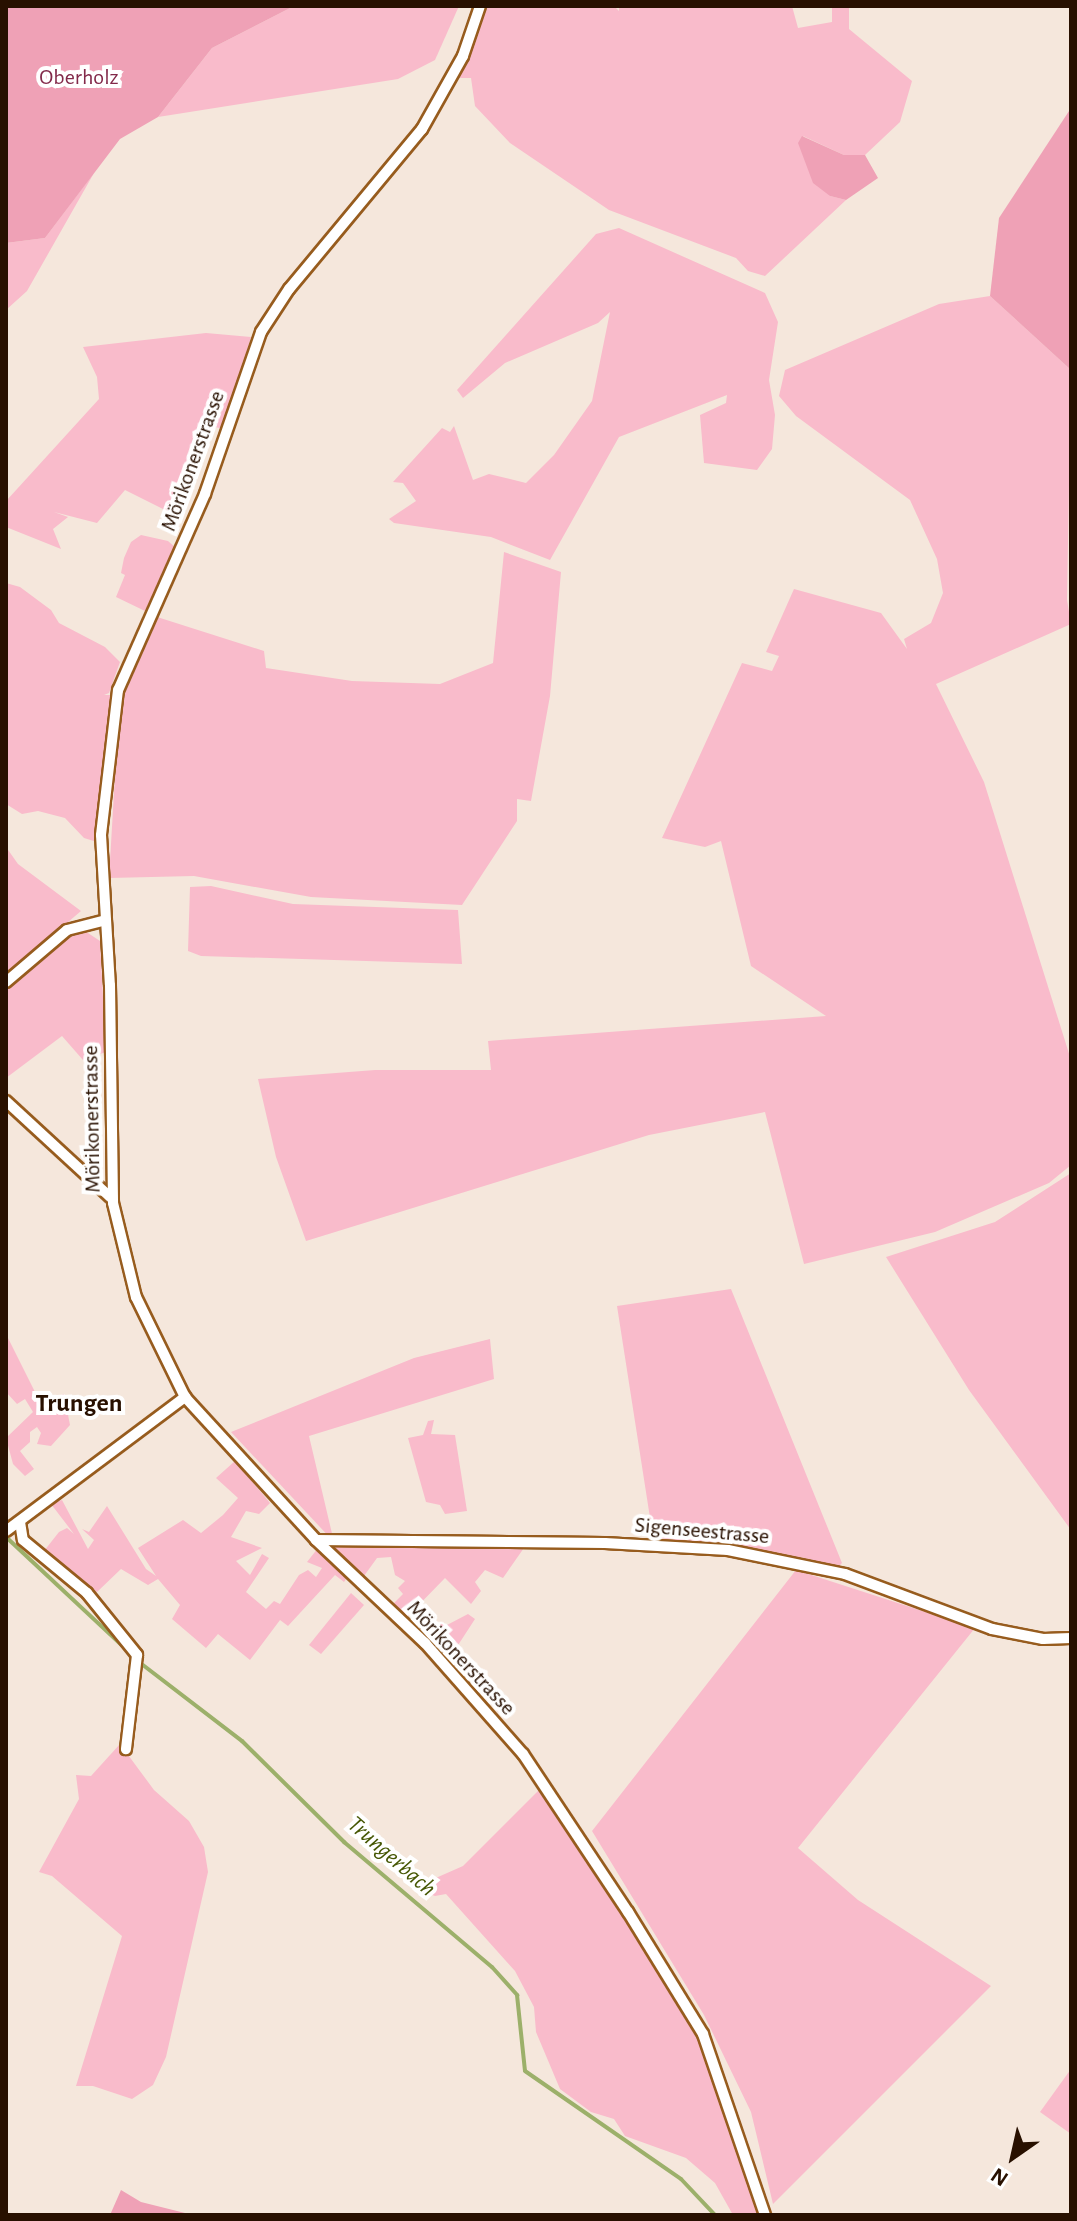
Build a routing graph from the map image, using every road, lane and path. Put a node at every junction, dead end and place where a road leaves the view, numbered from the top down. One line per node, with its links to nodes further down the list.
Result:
1 (480, 6): 2 (street, Mörikonerstrasse)
2 (106, 920): 3 (street); 5 (street, Mörikonerstrasse)
3 (6, 982)
4 (6, 1101): 5 (street)
5 (113, 1203): 6 (street, Mörikonerstrasse)
6 (185, 1397): 7 (street); 8 (street, Mörikonerstrasse)
7 (12, 1527): 10 (street)
8 (316, 1540): 9 (street, Sigenseestrasse); 11 (street, Mörikonerstrasse)
9 (1071, 1638)
10 (126, 1749)
11 (765, 2215)

